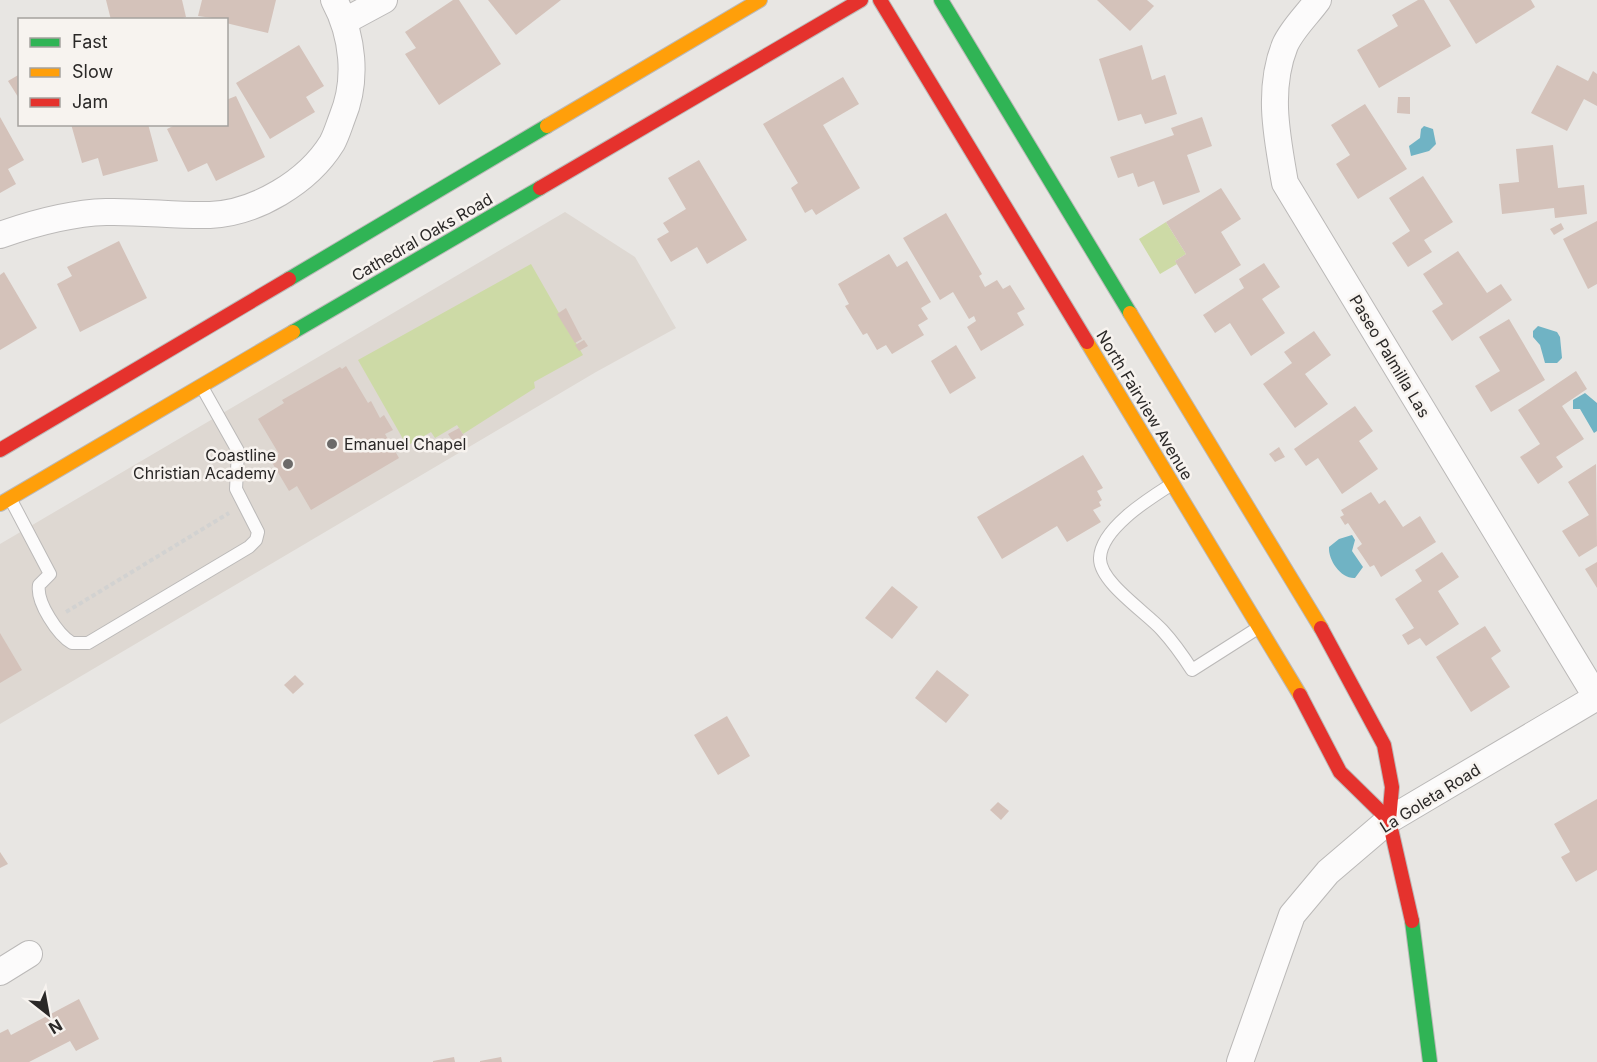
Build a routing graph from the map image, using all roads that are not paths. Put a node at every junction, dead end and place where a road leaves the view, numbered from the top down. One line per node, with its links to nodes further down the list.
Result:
1 (384, 0): 7 (street)
2 (760, 0): 10 (street, Cathedral Oaks Road)
3 (861, 0): 9 (street, Cathedral Oaks Road)
4 (880, 0): 11 (street, North Fairview Avenue)
5 (941, 0): 15 (street)
6 (1318, 0): 14 (street, Paseo Palmilla Las)
7 (339, 10): 8 (street)
8 (0, 235)
9 (201, 386): 12 (street, Cathedral Oaks Road); 12 (lane)
10 (0, 450)
11 (1173, 483): 13 (street, North Fairview Avenue); 13 (lane)
12 (3, 494)
13 (1259, 627): 15 (street, North Fairview Avenue)
14 (1597, 697): 15 (street, La Goleta Road)
15 (1389, 820): 18 (street, La Goleta Road); 19 (street)
16 (29, 954): 17 (street)
17 (0, 972)
18 (1240, 1062)
19 (1430, 1062)

